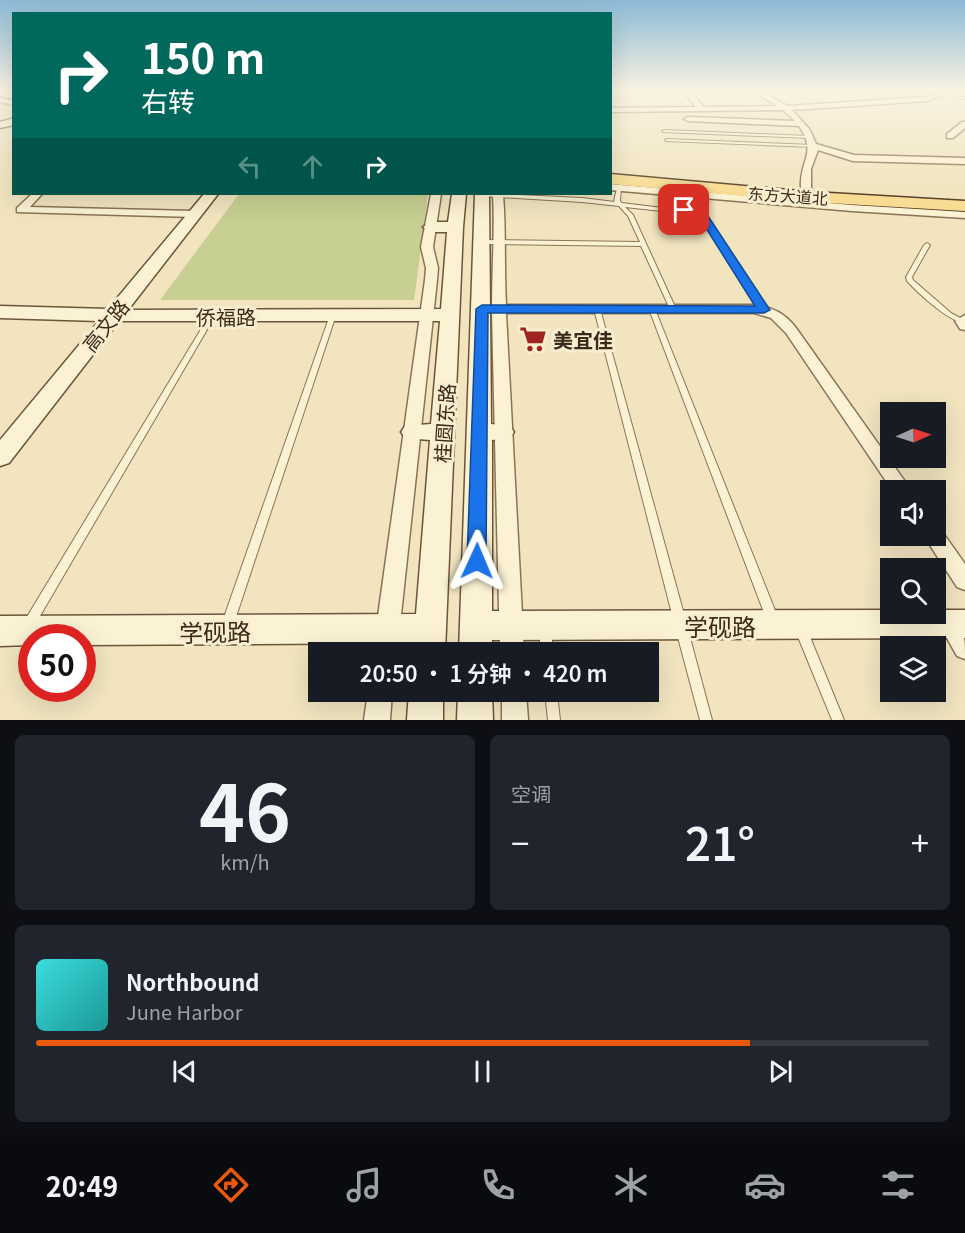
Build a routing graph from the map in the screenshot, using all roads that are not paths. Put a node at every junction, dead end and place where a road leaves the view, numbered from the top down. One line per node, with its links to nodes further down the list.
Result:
1 (800, 124): 6 (street)
2 (965, 124): 4 (street)
3 (664, 131): 6 (lane)
4 (950, 136)
5 (667, 140): 6 (lane)
6 (811, 142): 7 (street); 16 (street)
7 (965, 161)
8 (615, 185): 9 (main road, 东方大道北); 9 (main road, 东方大道北); 26 (lane); 32 (lane)
9 (757, 193): 16 (main road, 东方大道北)
10 (36, 195): 20 (street)
11 (210, 195): 20 (street, 高文路)
12 (436, 195): 22 (street)
13 (458, 195): 23 (street, 桂圆东路)
14 (482, 195): 24 (street, 桂圆东路)
15 (498, 195): 25 (street)
16 (812, 197): 17 (main road, 东方大道北); 19 (main road, 东方大道北)
17 (965, 197)
18 (965, 206): 19 (main road, 东方大道北)
19 (906, 208): 21 (street)
20 (194, 214): 34 (street, 高文路)
21 (965, 215)
22 (431, 227): 23 (street); 35 (street)
23 (455, 227): 37 (street, 桂圆东路)
24 (481, 242): 25 (lane); 28 (street, 桂圆东路)
25 (501, 243): 26 (lane); 28 (street)
26 (643, 244): 31 (lane)
27 (927, 245): 39 (lane)
28 (491, 309): 29 (street); 42 (street, 桂圆东路)
29 (597, 309): 30 (street); 47 (lane)
30 (652, 309): 31 (street); 48 (lane)
31 (674, 309): 32 (street)
32 (764, 310): 44 (street)
33 (0, 312): 34 (street, 侨福路)
34 (113, 314): 38 (street, 侨福路); 43 (street, 高文路)
35 (427, 314): 36 (street, 侨福路); 37 (street, 侨福路); 40 (street)
36 (333, 315): 38 (street, 侨福路); 50 (lane)
37 (451, 315): 41 (street, 桂圆东路)
38 (213, 316): 49 (lane)
39 (964, 322)
40 (413, 432): 41 (street); 55 (street)
41 (443, 432): 56 (street, 桂圆东路)
42 (490, 432): 52 (street, 桂圆东路); 53 (street)
43 (0, 457)
44 (895, 480)
45 (940, 546): 46 (street)
46 (965, 581)
47 (680, 625): 48 (street, 学砚路); 54 (street, 学砚路); 67 (lane)
48 (787, 625): 51 (street, 学砚路); 68 (lane)
49 (12, 631): 50 (street, 学砚路)
50 (225, 631): 55 (street, 学砚路)
51 (960, 632)
52 (476, 639): 53 (street, 学砚路)
53 (511, 639): 54 (street, 学砚路)
54 (546, 639)
55 (387, 640): 56 (street, 学砚路)
56 (430, 640)
57 (379, 702): 62 (street)
58 (425, 702): 63 (street)
59 (475, 702): 64 (street)
60 (514, 702): 65 (street)
61 (552, 702): 66 (lane)
62 (377, 720)
63 (424, 720)
64 (474, 720)
65 (515, 720)
66 (554, 720)
67 (706, 720)
68 (838, 720)

